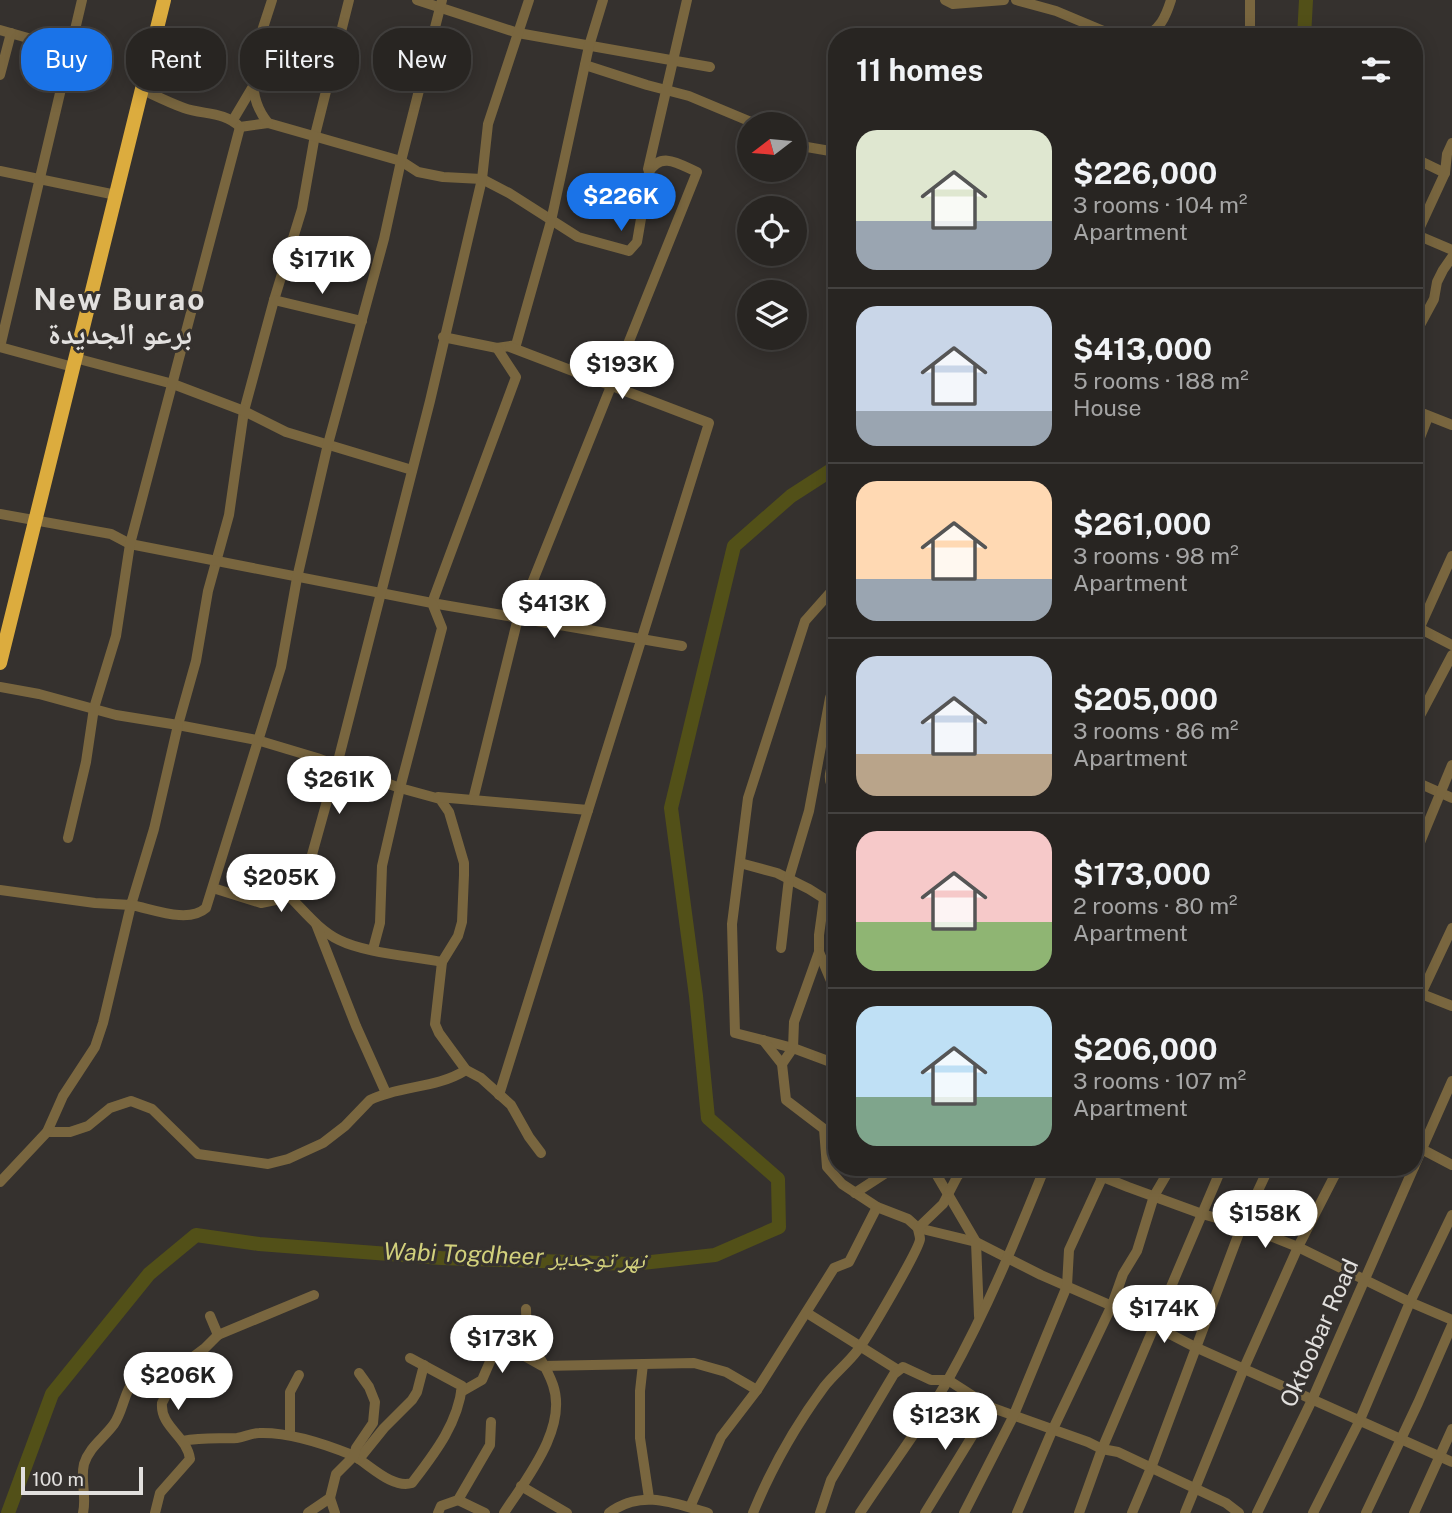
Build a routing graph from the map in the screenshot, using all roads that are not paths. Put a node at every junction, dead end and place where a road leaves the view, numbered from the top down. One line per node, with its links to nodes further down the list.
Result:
1 (82, 0): 15 (street)
2 (164, 0): 16 (highway)
3 (272, 0): 17 (street)
4 (349, 0): 37 (street)
5 (417, 0): 14 (street)
6 (529, 0): 22 (street)
7 (603, 0): 23 (street)
8 (687, 0): 24 (street)
9 (945, 0): 10 (street)
10 (1004, 0)
11 (1016, 0): 18 (street)
12 (1171, 0): 19 (street)
13 (1250, 0): 20 (street)
14 (441, 4): 22 (street); 41 (street)
15 (75, 28)
16 (157, 28)
17 (263, 28)
18 (1097, 28)
19 (1157, 28)
20 (1250, 28)
21 (5, 31): 27 (street)
22 (518, 33): 23 (street); 46 (street)
23 (589, 46): 24 (street); 25 (street)
24 (673, 61): 26 (street); 28 (street)
25 (585, 65): 28 (street); 49 (street)
26 (710, 68)
27 (0, 75)
28 (666, 90): 34 (street); 52 (street)
29 (60, 91): 45 (street)
30 (143, 91): 47 (highway)
31 (145, 91): 36 (street)
32 (252, 91): 36 (street)
33 (253, 91): 35 (street)
34 (737, 116)
35 (268, 123): 36 (street); 37 (street)
36 (236, 124): 62 (street)
37 (315, 135): 41 (street); 54 (street)
38 (1452, 143): 44 (street)
39 (807, 145): 40 (street)
40 (828, 150)
41 (401, 161): 46 (street); 56 (street)
42 (1423, 162): 44 (street)
43 (0, 171): 45 (street)
44 (1445, 173): 48 (street)
45 (39, 179): 47 (street); 58 (street)
46 (482, 179): 49 (street); 57 (street)
47 (116, 195): 61 (highway)
48 (1423, 213)
49 (551, 221): 52 (street); 59 (street)
50 (1423, 240): 51 (street)
51 (1452, 250)
52 (629, 251): 63 (street)
53 (1452, 257): 55 (street)
54 (274, 300): 56 (street); 64 (street)
55 (1423, 319)
56 (362, 321): 69 (street)
57 (443, 337): 60 (street); 70 (street)
58 (0, 347): 61 (street)
59 (510, 347): 60 (street); 63 (street)
60 (497, 348): 79 (street)
61 (74, 363): 62 (street); 72 (highway)
62 (173, 384): 64 (street); 73 (street)
63 (611, 386): 81 (street); 83 (street)
64 (244, 411): 69 (street); 75 (street)
65 (1423, 414): 66 (street)
66 (1428, 417): 67 (street); 68 (street)
67 (1452, 425)
68 (1423, 430)
69 (328, 444): 70 (street); 76 (street)
70 (412, 470): 77 (street)
71 (0, 514): 72 (street)
72 (36, 520): 73 (street); 87 (highway)
73 (130, 544): 75 (street); 89 (street)
74 (1452, 556): 80 (street)
75 (217, 561): 76 (street); 92 (street)
76 (297, 578): 77 (street); 93 (street)
77 (380, 593): 79 (street); 94 (street)
78 (828, 595): 105 (street)
79 (432, 603): 81 (street); 97 (street)
80 (1423, 615)
81 (518, 618): 83 (street); 101 (street)
82 (1423, 630): 84 (street)
83 (641, 639): 85 (street); 102 (street)
84 (1452, 645)
85 (682, 646)
86 (1452, 655): 91 (street)
87 (0, 663)
88 (0, 687): 89 (street)
89 (94, 708): 92 (street); 104 (street)
90 (828, 709): 106 (street)
91 (1423, 710)
92 (178, 725): 93 (street); 112 (street)
93 (257, 740): 94 (street); 107 (street)
94 (337, 765): 97 (street); 109 (street)
95 (1452, 765): 98 (street)
96 (1423, 786): 98 (street)
97 (400, 788): 99 (street); 116 (street)
98 (1441, 793): 100 (street); 103 (street)
99 (438, 797): 101 (street); 118 (street)
100 (1452, 798)
101 (473, 800): 102 (street)
102 (588, 810): 130 (street)
103 (1423, 836)
104 (68, 838)
105 (740, 863): 106 (street); 123 (street)
106 (789, 878): 110 (street); 115 (street)
107 (213, 888): 109 (street); 112 (street)
108 (0, 890): 112 (street)
109 (290, 897): 113 (street)
110 (824, 899): 111 (street); 117 (street)
111 (828, 901)
112 (131, 905): 131 (street)
113 (316, 923): 116 (street); 129 (street)
114 (1452, 928): 120 (street)
115 (781, 948)
116 (373, 949): 118 (street)
117 (819, 952): 119 (street); 124 (street)
118 (442, 961): 127 (street)
119 (828, 974)
120 (1423, 983)
121 (1423, 994): 122 (street)
122 (1452, 1006)
123 (763, 1041): 124 (street); 126 (street)
124 (793, 1048): 125 (street); 126 (street)
125 (828, 1061)
126 (782, 1064): 136 (street)
127 (466, 1070): 129 (street); 130 (street)
128 (1452, 1081): 132 (street, Oktoobar Road)
129 (386, 1093): 131 (street)
130 (499, 1095): 134 (street)
131 (47, 1132): 149 (street)
132 (1423, 1137)
133 (1423, 1150): 135 (street)
134 (541, 1153)
135 (1452, 1165)
136 (828, 1168)
137 (835, 1176): 150 (street)
138 (879, 1176): 150 (street)
139 (937, 1176): 151 (street)
140 (958, 1176): 151 (street)
141 (1041, 1176): 160 (street)
142 (1103, 1176): 162 (street)
143 (1113, 1176): 152 (street)
144 (1166, 1176): 152 (street)
145 (1218, 1176): 154 (street)
146 (1265, 1176): 156 (street)
147 (1334, 1176): 159 (street)
148 (1410, 1176): 161 (street, Oktoobar Road)
149 (0, 1182)
150 (855, 1193): 153 (street)
151 (948, 1194): 157 (street); 158 (street)
152 (1154, 1196): 154 (street); 165 (street)
153 (877, 1207): 157 (street); 167 (street)
154 (1202, 1214): 156 (street); 171 (street)
155 (1452, 1215): 164 (street)
156 (1242, 1225): 159 (street); 174 (street)
157 (918, 1228): 158 (street); 173 (street)
158 (976, 1242): 160 (street); 169 (street)
159 (1298, 1247): 161 (street); 179 (street)
160 (1008, 1257): 162 (street); 169 (street)
161 (1364, 1279): 164 (street); 187 (street, Oktoobar Road)
162 (1067, 1286): 165 (street); 189 (street)
163 (314, 1295): 172 (street)
164 (1410, 1302): 170 (street); 191 (street)
165 (1112, 1305): 171 (street); 193 (street)
166 (526, 1310): 178 (street)
167 (807, 1313): 173 (street); 185 (street)
168 (211, 1316): 172 (street)
169 (979, 1320): 184 (street)
170 (1452, 1322): 195 (street)
171 (1155, 1326): 174 (street); 197 (street)
172 (218, 1335): 181 (street)
173 (860, 1346): 180 (street); 218 (street)
174 (1195, 1347): 179 (street); 201 (street)
175 (410, 1358): 177 (street)
176 (643, 1364): 178 (street); 185 (street); 204 (street)
177 (424, 1366): 186 (street); 198 (street)
178 (542, 1366): 186 (street); 202 (street)
179 (1244, 1368): 187 (street); 203 (street)
180 (898, 1370): 184 (street); 219 (street)
181 (177, 1371): 196 (street); 208 (street)
182 (359, 1373): 198 (street)
183 (299, 1375): 194 (street)
184 (948, 1381): 188 (street); 220 (street)
185 (757, 1390): 207 (street)
186 (461, 1392): 198 (street)
187 (1311, 1400): 191 (street); 228 (street, Oktoobar Road)
188 (990, 1407): 189 (street); 221 (street)
189 (1013, 1417): 193 (street); 222 (street)
190 (491, 1422): 206 (street)
191 (1359, 1422): 195 (street); 229 (street)
192 (1452, 1429): 199 (street)
193 (1052, 1431): 197 (street); 223 (street)
194 (290, 1434): 196 (street); 198 (street)
195 (1401, 1439): 199 (street); 230 (street)
196 (183, 1441): 209 (street)
197 (1102, 1450): 201 (street); 224 (street)
198 (355, 1457): 205 (street)
199 (1440, 1458): 200 (street); 231 (street)
200 (1452, 1462)
201 (1152, 1468): 203 (street); 225 (street)
202 (521, 1486): 214 (street); 215 (street)
203 (1196, 1488): 226 (street); 227 (street)
204 (649, 1498): 207 (street); 216 (street)
205 (330, 1499): 210 (street); 211 (street)
206 (458, 1500): 212 (street); 213 (street)
207 (690, 1507): 217 (street)
208 (83, 1513)
209 (155, 1513)
210 (308, 1513)
211 (335, 1513)
212 (438, 1513)
213 (485, 1513)
214 (504, 1513)
215 (566, 1513)
216 (609, 1513)
217 (708, 1513)
218 (753, 1513)
219 (820, 1513)
220 (860, 1513)
221 (925, 1513)
222 (964, 1513)
223 (1017, 1513)
224 (1079, 1513)
225 (1132, 1513)
226 (1185, 1513)
227 (1239, 1513)
228 (1257, 1513)
229 (1313, 1513)
230 (1366, 1513)
231 (1414, 1513)

